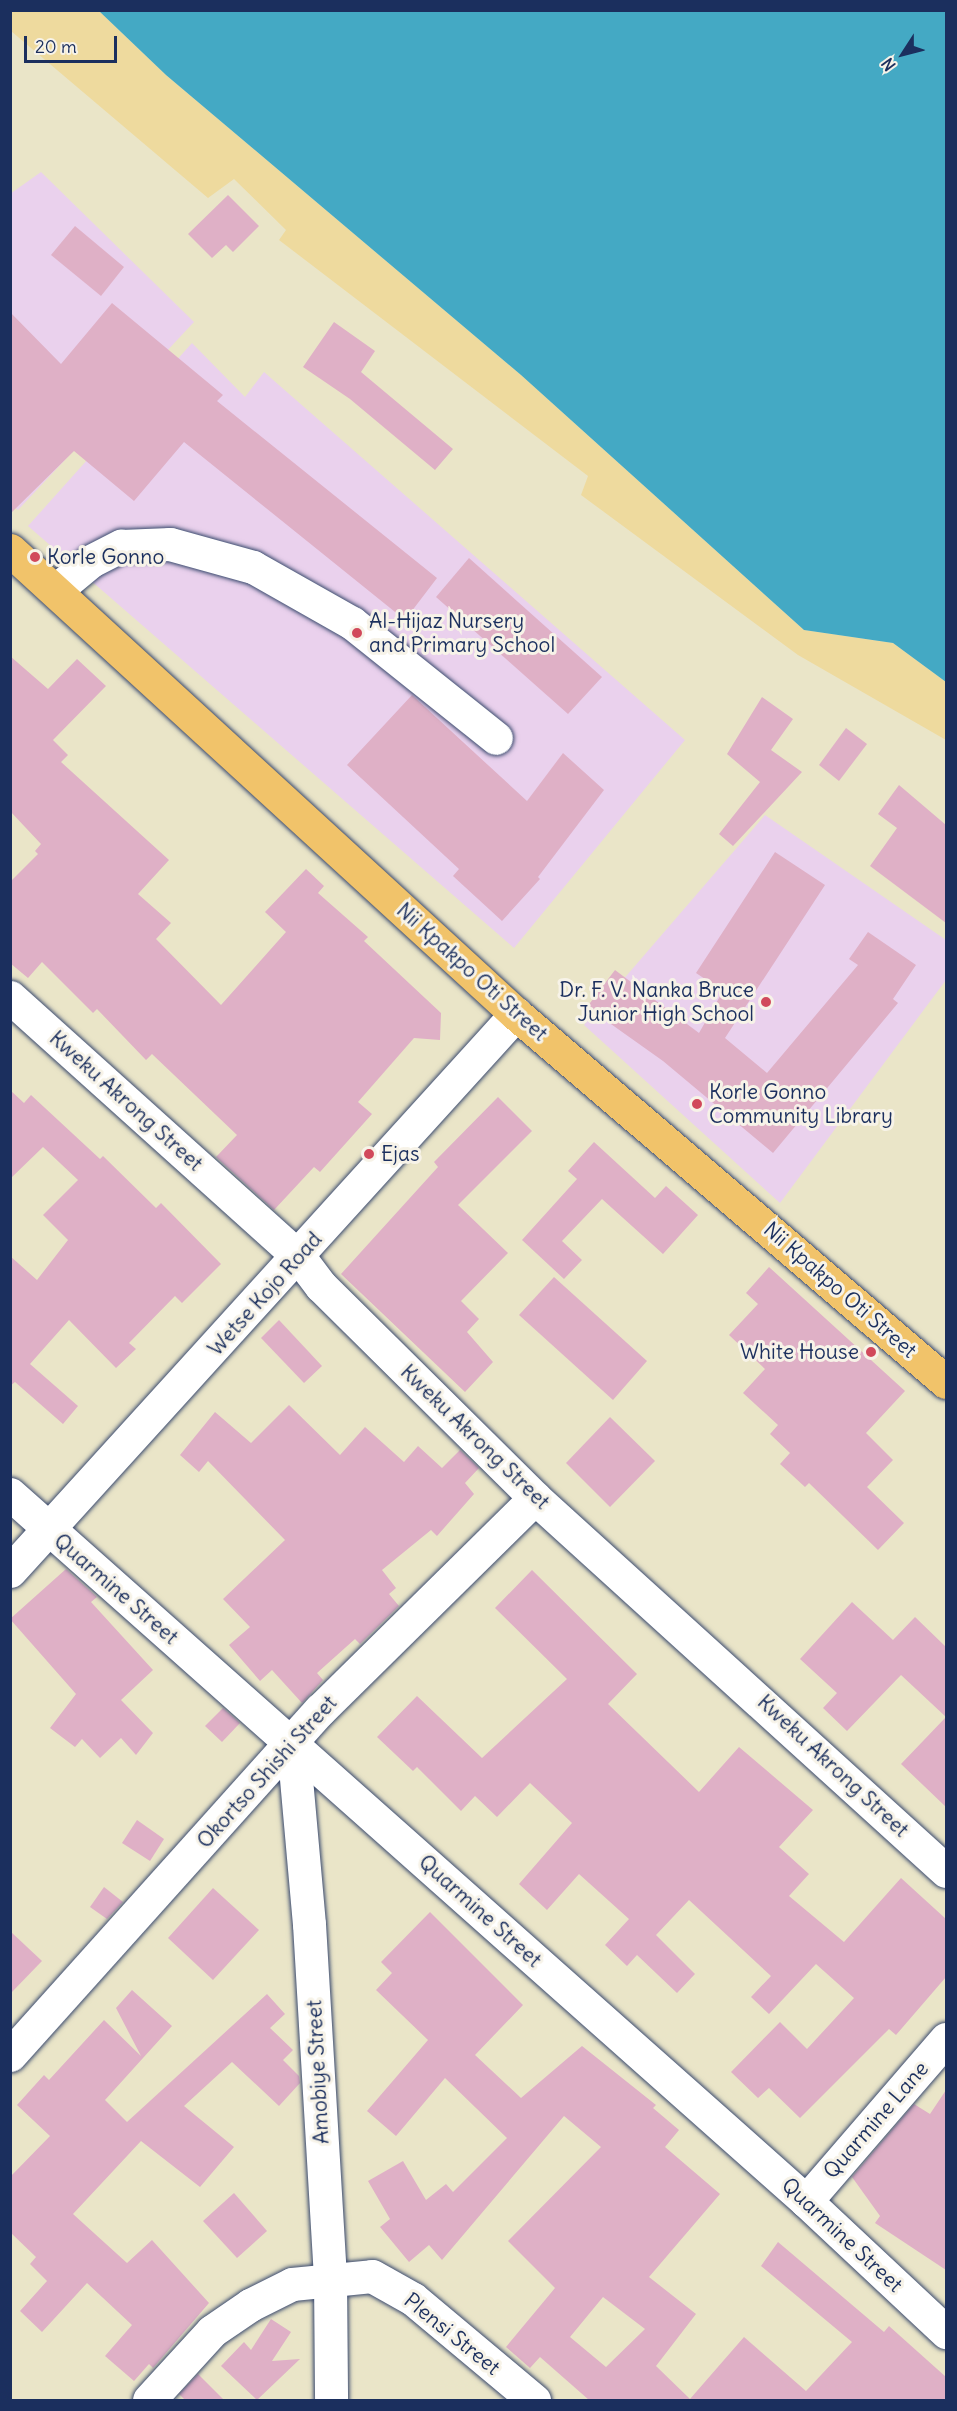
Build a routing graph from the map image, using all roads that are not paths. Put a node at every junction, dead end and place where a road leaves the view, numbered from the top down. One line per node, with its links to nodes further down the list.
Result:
1 (10, 550): 2 (main road, Nii Kpakpo Oti Street)
2 (56, 590): 3 (street); 5 (main road, Nii Kpakpo Oti Street)
3 (496, 738)
4 (10, 997): 6 (street, Kweku Akrong Street)
5 (516, 1014): 6 (street, Wetse Kojo Road); 7 (main road, Nii Kpakpo Oti Street)
6 (299, 1257): 9 (street, Kweku Akrong Street); 10 (street, Wetse Kojo Road)
7 (946, 1382)
8 (10, 1494): 10 (street, Quarmine Street)
9 (535, 1498): 12 (street, Okortso Shishi Street); 13 (street, Kweku Akrong Street)
10 (49, 1531): 11 (street, Wetse Kojo Road); 12 (street, Quarmine Street)
11 (10, 1570)
12 (293, 1745): 15 (street, Okortso Shishi Street); 16 (street, Quarmine Street); 17 (street, Amobiye Street)
13 (946, 1871)
14 (946, 2039): 16 (street, Quarmine Lane)
15 (10, 2055)
16 (806, 2201): 18 (street, Quarmine Street)
17 (330, 2278): 19 (street, Plensi Street); 20 (street, Amobiye Street); 21 (street, Plensi Street)
18 (946, 2332)
19 (149, 2400)
20 (331, 2400)
21 (534, 2400)

